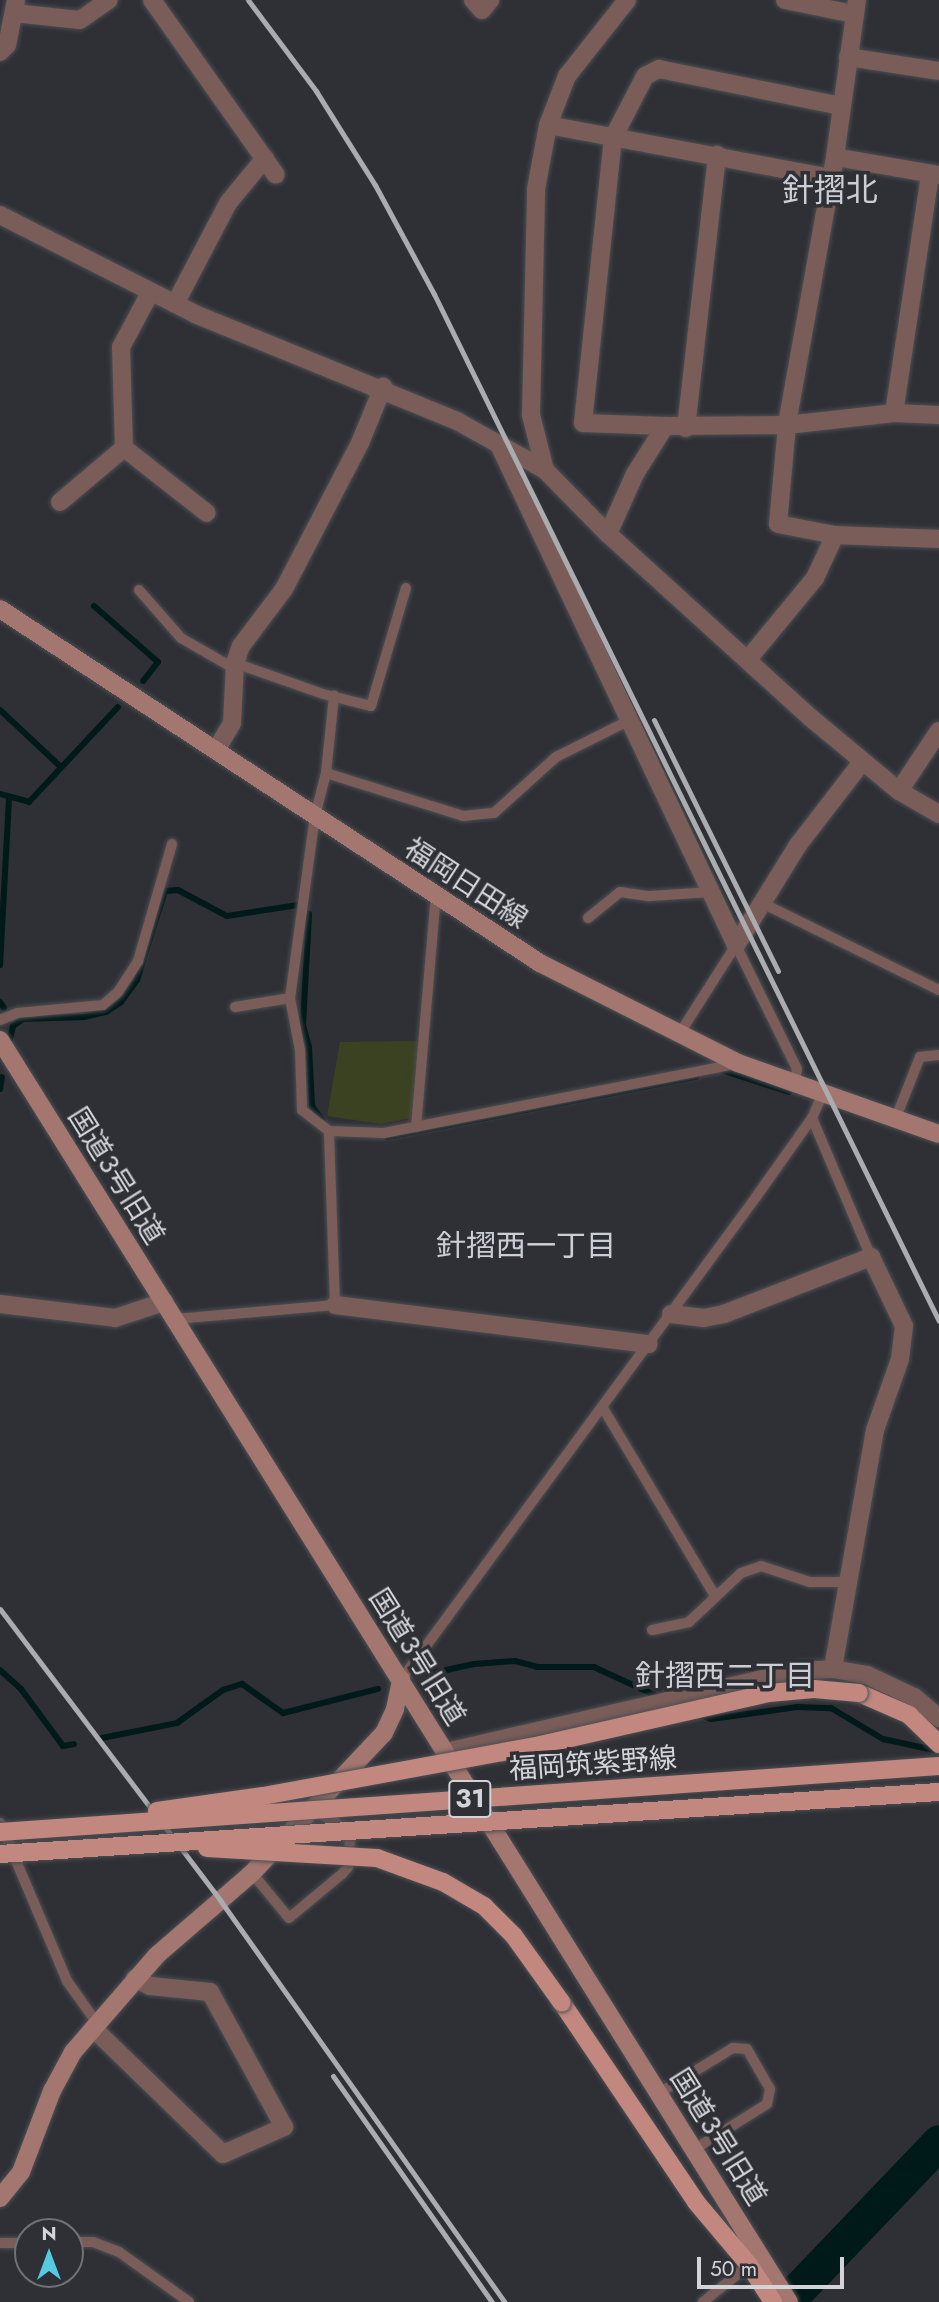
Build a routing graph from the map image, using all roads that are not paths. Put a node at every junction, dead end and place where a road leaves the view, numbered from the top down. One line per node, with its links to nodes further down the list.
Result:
1 (109, 0): 7 (street)
2 (152, 0): 17 (street)
3 (473, 0): 4 (street)
4 (490, 0)
5 (627, 0): 13 (street)
6 (785, 0): 8 (street)
7 (15, 6): 9 (street)
8 (855, 7): 10 (street)
9 (0, 52)
10 (848, 57): 11 (street); 12 (street)
11 (939, 71)
12 (841, 106): 14 (street); 16 (street)
13 (548, 125): 14 (street); 32 (street)
14 (613, 138): 15 (street); 28 (street)
15 (717, 155): 20 (street); 29 (street)
16 (835, 157): 19 (street); 20 (street)
17 (265, 158): 18 (street); 23 (street)
18 (276, 174)
19 (934, 175): 25 (street)
20 (830, 178): 27 (street)
21 (0, 215): 22 (street)
22 (150, 293): 23 (street); 31 (street)
23 (175, 304): 24 (street)
24 (383, 387): 30 (street); 42 (street)
25 (894, 413): 26 (street); 27 (street)
26 (939, 415)
27 (787, 425): 29 (street); 36 (street)
28 (665, 426): 29 (street); 35 (street)
29 (686, 428)
30 (499, 445): 32 (street); 44 (street)
31 (124, 448): 33 (street); 34 (street)
32 (545, 470): 35 (street)
33 (60, 502)
34 (207, 513)
35 (608, 534): 41 (street)
36 (835, 535): 37 (street); 41 (street)
37 (939, 539)
38 (406, 588): 43 (lane)
39 (139, 590): 42 (lane)
40 (0, 609): 46 (street, 福岡日田線)
41 (749, 658): 47 (street)
42 (235, 666): 43 (lane); 46 (street)
43 (334, 695): 48 (lane)
44 (628, 722): 48 (lane); 53 (street)
45 (939, 731): 49 (street)
46 (216, 750): 51 (street, 福岡日田線)
47 (862, 762): 49 (street); 55 (street)
48 (326, 773): 51 (lane)
49 (899, 791): 50 (street)
50 (939, 814)
51 (315, 816): 54 (street, 福岡日田線); 59 (lane)
52 (172, 844): 61 (lane)
53 (711, 892): 56 (lane); 57 (street)
54 (436, 896): 62 (street, 福岡日田線); 71 (lane)
55 (764, 904): 57 (street); 58 (lane)
56 (588, 918)
57 (736, 945): 62 (lane); 67 (lane)
58 (939, 990)
59 (290, 998): 60 (lane); 72 (lane)
60 (235, 1007)
61 (0, 1020)
62 (678, 1036): 66 (street, 福岡日田線)
63 (0, 1040): 65 (street, 国道3号旧道)
64 (939, 1055): 70 (lane)
65 (5, 1061): 75 (street, 国道3号旧道)
66 (738, 1063): 67 (street, 福岡日田線); 71 (lane)
67 (794, 1086): 68 (street, 福岡日田線)
68 (822, 1096): 69 (lane); 70 (street, 福岡日田線)
69 (812, 1118): 74 (lane); 78 (lane)
70 (895, 1120): 73 (street, 福岡日田線)
71 (416, 1127): 72 (lane)
72 (329, 1131): 77 (lane)
73 (939, 1133)
74 (871, 1257): 78 (street); 82 (street)
75 (164, 1302): 76 (street); 79 (street, 国道3号旧道)
76 (0, 1304)
77 (335, 1305): 79 (lane); 80 (street)
78 (671, 1314): 80 (lane)
79 (175, 1319): 86 (street, 国道3号旧道)
80 (649, 1344): 81 (lane)
81 (603, 1408): 83 (lane); 86 (lane)
82 (846, 1583): 83 (lane); 85 (street)
83 (714, 1594): 84 (lane)
84 (652, 1630)
85 (833, 1669): 87 (street); 89 (street)
86 (401, 1680): 89 (street, 国道3号旧道); 92 (street)
87 (939, 1718)
88 (939, 1744): 94 (main road, bridge)
89 (446, 1752): 101 (street, 国道3号旧道)
90 (939, 1766): 94 (main road, 福岡筑紫野線 / 31, bridge)
91 (939, 1792): 96 (main road, 福岡筑紫野線 / 31, bridge)
92 (313, 1808): 98 (street); 98 (lane)
93 (0, 1823): 100 (lane)
94 (46, 1829): 95 (main road, 福岡筑紫野線 / 31, bridge)
95 (0, 1832)
96 (134, 1844): 97 (main road, 福岡筑紫野線 / 31, bridge); 105 (main road, bridge)
97 (0, 1854)
98 (252, 1873): 99 (street)
99 (135, 1978): 100 (street); 100 (street)
100 (95, 2025): 103 (street)
101 (659, 2093): 102 (street, 国道3号旧道); 102 (lane)
102 (695, 2149): 105 (street, 国道3号旧道)
103 (0, 2198)
104 (84, 2242): 106 (lane)
105 (758, 2264): 107 (lane); 108 (main road); 109 (street, 国道3号旧道)
106 (189, 2302)
107 (703, 2302)
108 (773, 2302)
109 (789, 2302)

